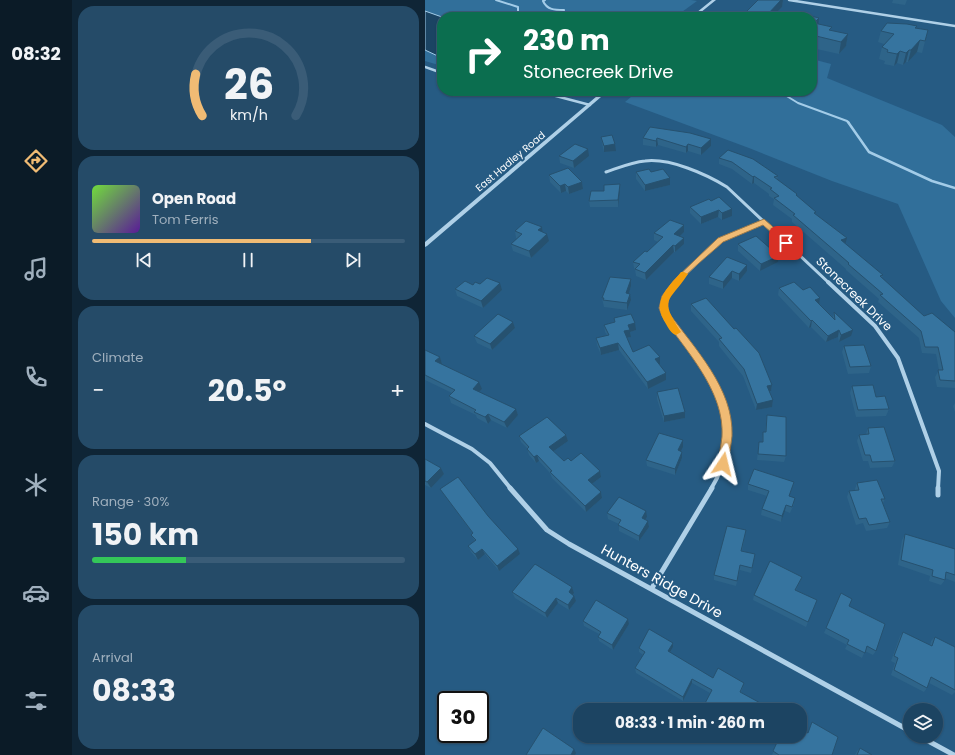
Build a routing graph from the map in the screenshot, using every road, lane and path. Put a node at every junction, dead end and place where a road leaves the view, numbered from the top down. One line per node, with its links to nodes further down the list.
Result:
1 (714, 0): 3 (street)
2 (789, 0): 4 (street)
3 (699, 12)
4 (955, 26)
5 (425, 67): 6 (street)
6 (437, 71)
7 (556, 96): 9 (street)
8 (600, 96): 9 (street, East Hadley Road)
9 (590, 105): 12 (street, East Hadley Road)
10 (607, 172): 11 (street, Stonecreek Drive)
11 (764, 222): 14 (street, Stonecreek Drive); 15 (street)
12 (425, 245)
13 (425, 424): 15 (street, Hunters Ridge Drive)
14 (938, 495)
15 (651, 588): 16 (street, Hunters Ridge Drive)
16 (903, 727)
17 (932, 743): 18 (street)
18 (954, 755)

